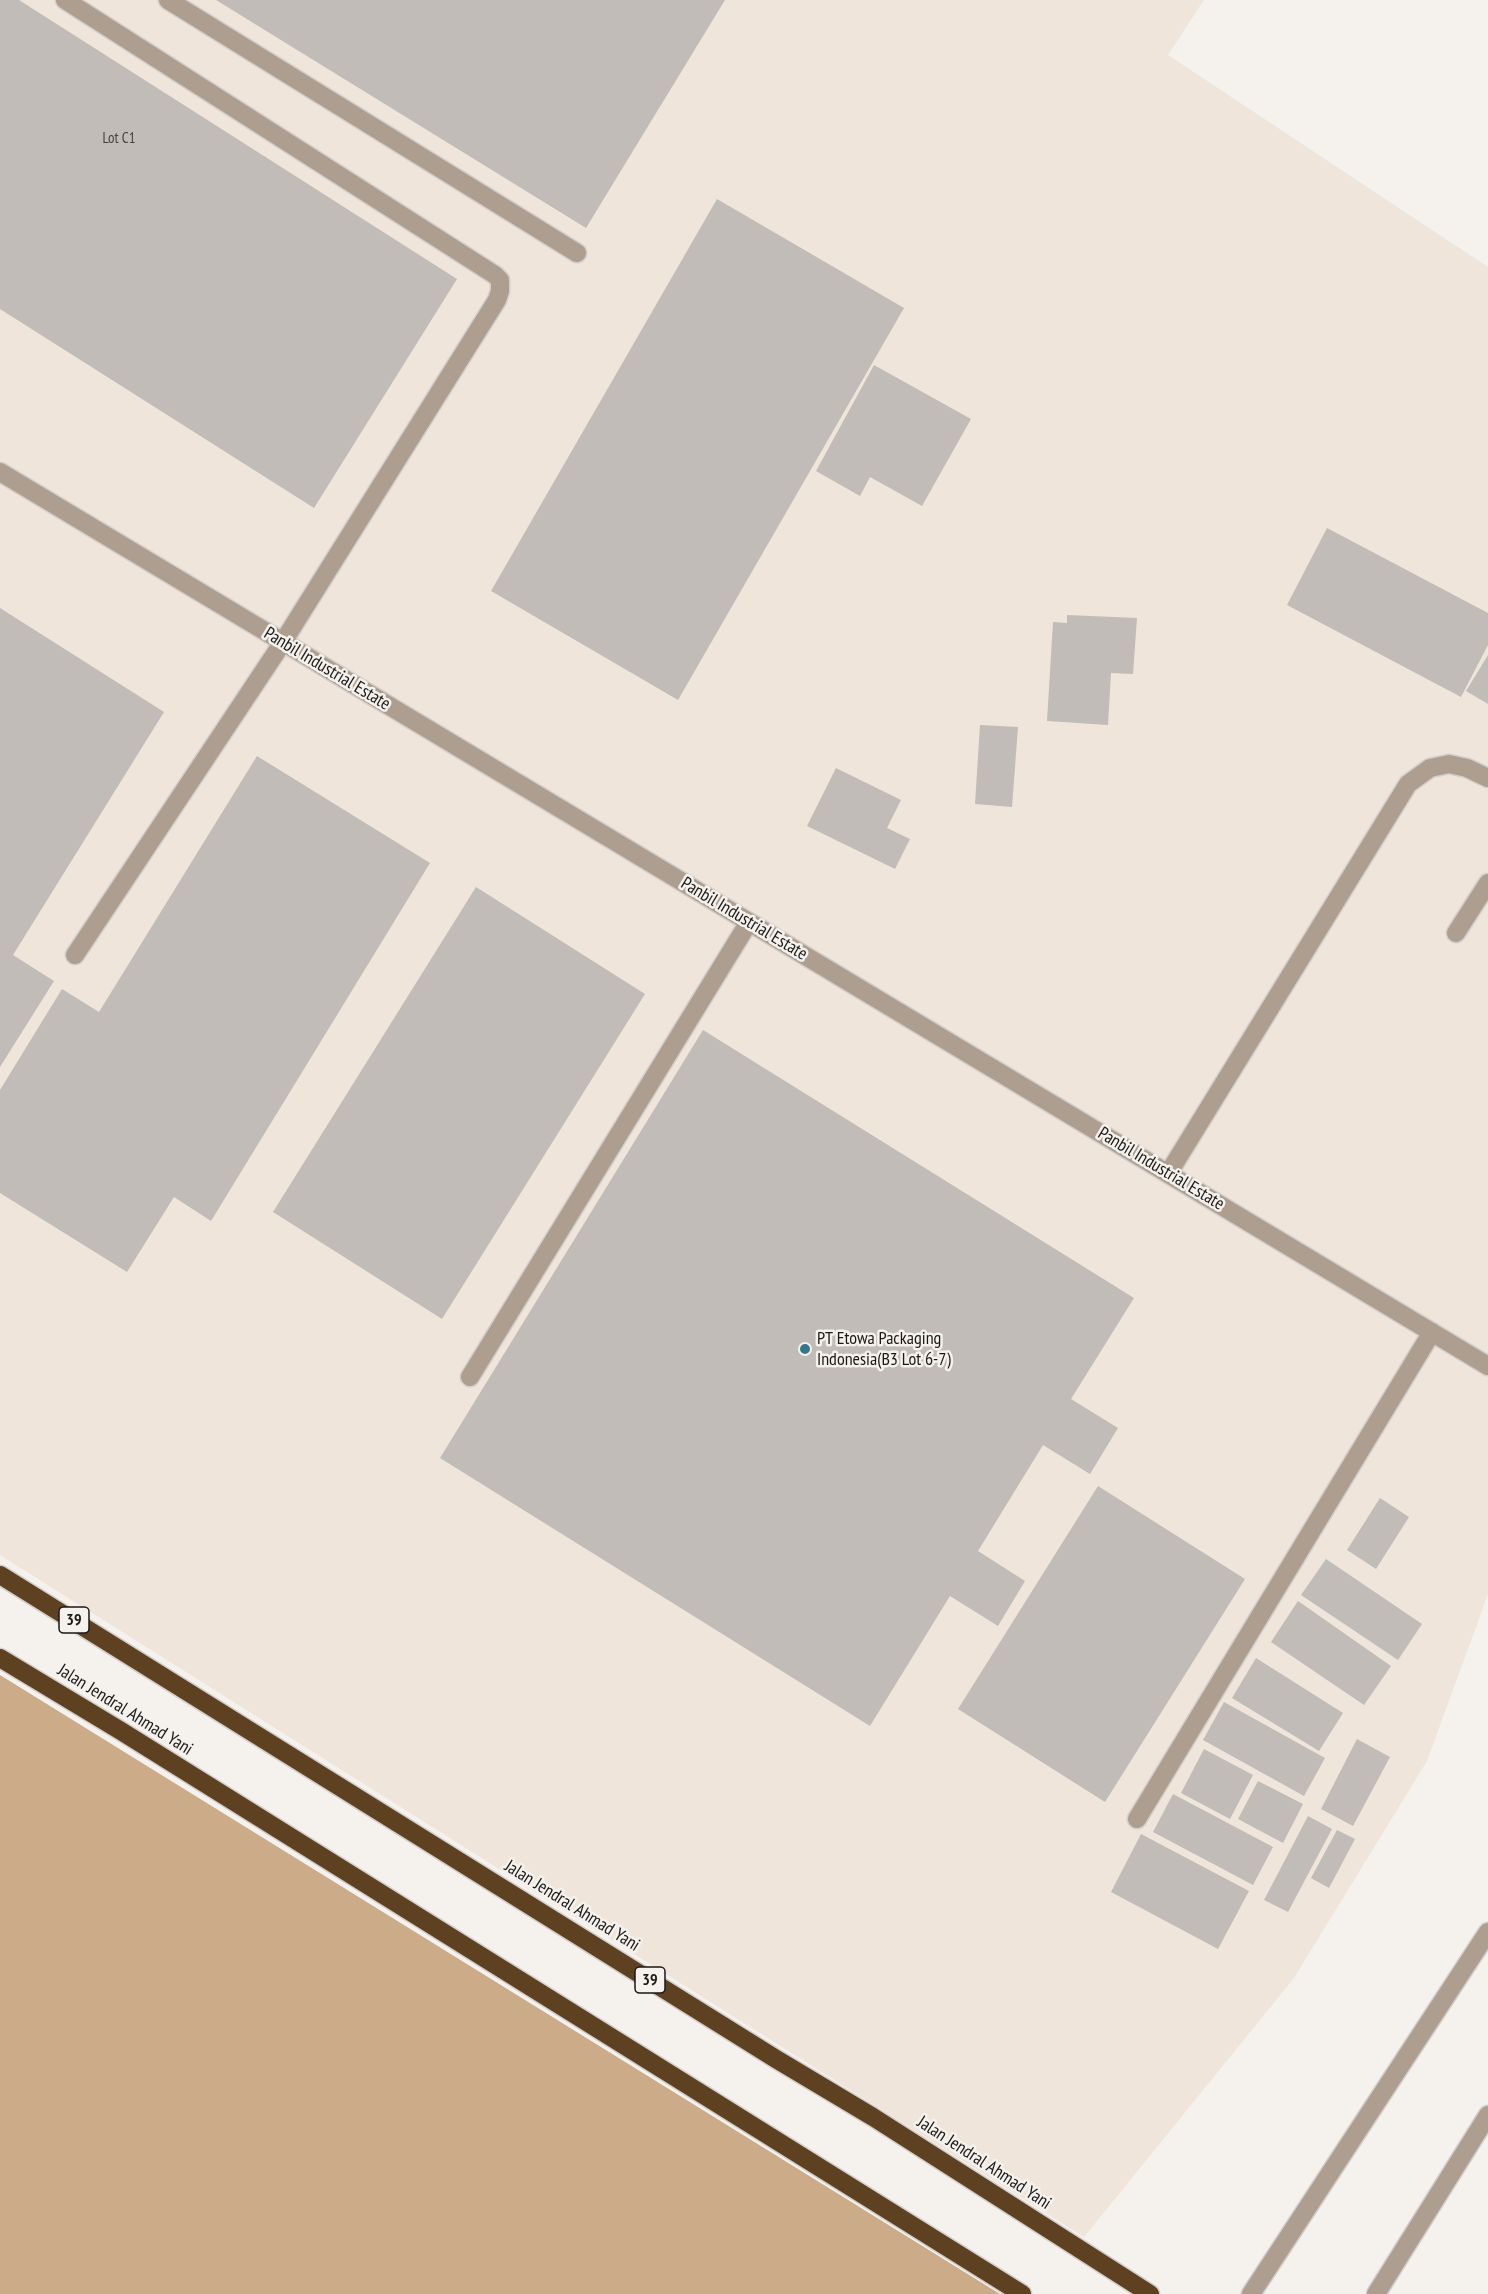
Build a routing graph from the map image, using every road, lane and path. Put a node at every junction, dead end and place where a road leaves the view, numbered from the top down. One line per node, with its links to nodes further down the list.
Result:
1 (65, 0): 5 (street)
2 (168, 0): 3 (street)
3 (577, 253)
4 (0, 472): 5 (street, Panbil Industrial Estate)
5 (283, 642): 8 (street, Panbil Industrial Estate); 10 (street)
6 (1488, 778): 11 (street)
7 (1488, 883): 9 (street)
8 (749, 922): 11 (street, Panbil Industrial Estate); 14 (street)
9 (1456, 933)
10 (75, 955)
11 (1168, 1174): 12 (street, Panbil Industrial Estate)
12 (1432, 1332): 13 (street, Panbil Industrial Estate); 17 (street)
13 (1488, 1366)
14 (470, 1377)
15 (0, 1575): 21 (highway, Jalan Jendral Ahmad Yani / 39)
16 (0, 1658): 20 (highway, Jalan Jendral Ahmad Yani)
17 (1137, 1819)
18 (1488, 1932): 22 (street)
19 (1488, 2115): 23 (street)
20 (1022, 2294)
21 (1150, 2294)
22 (1251, 2294)
23 (1376, 2294)

